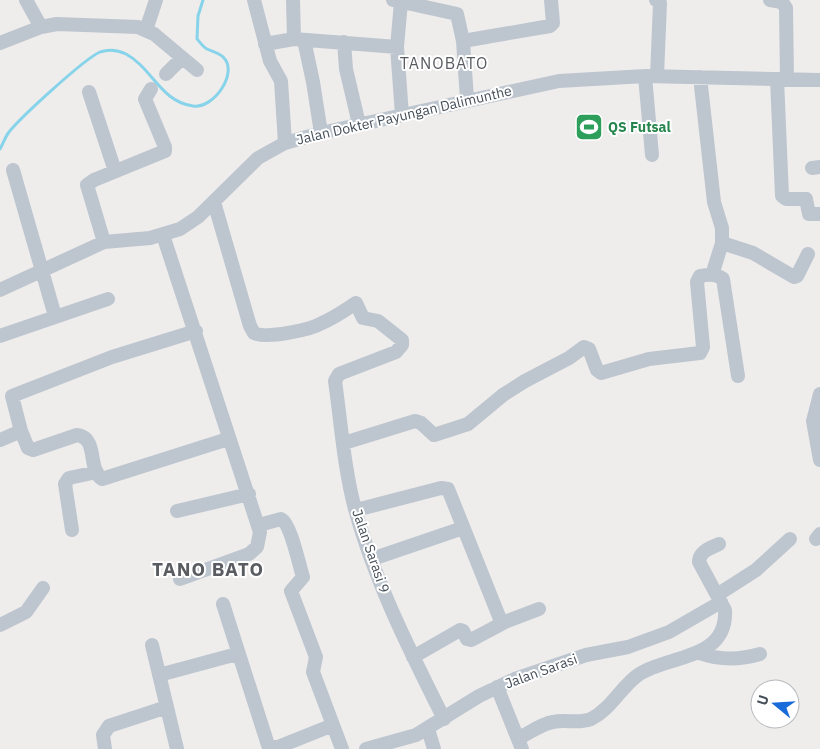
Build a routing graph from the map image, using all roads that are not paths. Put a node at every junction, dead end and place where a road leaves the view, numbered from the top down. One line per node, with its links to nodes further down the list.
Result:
1 (26, 0): 9 (street)
2 (156, 0): 10 (street)
3 (254, 0): 15 (street)
4 (293, 0): 11 (street)
5 (551, 0): 12 (street)
6 (656, 0): 20 (street)
7 (770, 0): 22 (street)
8 (397, 1): 12 (street); 16 (street)
9 (41, 27): 10 (street); 14 (street)
10 (146, 30): 17 (street)
11 (299, 40): 13 (street); 15 (street); 29 (street)
12 (463, 41): 26 (street)
13 (344, 42): 16 (street); 28 (street)
14 (0, 43)
15 (264, 44): 30 (street)
16 (397, 47): 27 (street)
17 (182, 58): 18 (street); 19 (street)
18 (196, 70)
19 (166, 74)
20 (651, 76): 21 (street, Jalan Dokter Payungan Dalimunthe); 26 (street, Jalan Dokter Payungan Dalimunthe); 31 (street)
21 (700, 78): 22 (street, Jalan Dokter Payungan Dalimunthe); 38 (street)
22 (782, 79): 23 (street, Jalan Dokter Payungan Dalimunthe); 35 (street)
23 (820, 80)
24 (151, 89): 33 (street)
25 (89, 92): 33 (street)
26 (467, 99): 27 (street, Jalan Dokter Payungan Dalimunthe)
27 (402, 115): 28 (street, Jalan Dokter Payungan Dalimunthe)
28 (359, 124): 29 (street, Jalan Dokter Payungan Dalimunthe)
29 (321, 133): 30 (street, Jalan Dokter Payungan Dalimunthe)
30 (285, 143): 34 (street, Jalan Dokter Payungan Dalimunthe)
31 (652, 155)
32 (13, 170): 40 (street)
33 (115, 171): 37 (street)
34 (214, 202): 36 (street, Jalan Dokter Payungan Dalimunthe); 52 (street, Jalan Sarasi 9)
35 (820, 214)
36 (163, 235): 37 (street, Jalan Dokter Payungan Dalimunthe); 45 (street)
37 (104, 242): 40 (street, Jalan Dokter Payungan Dalimunthe)
38 (722, 243): 39 (street); 41 (street)
39 (808, 254)
40 (40, 270): 42 (street, Jalan Dokter Payungan Dalimunthe); 44 (street)
41 (712, 275): 47 (street); 52 (street)
42 (0, 290)
43 (108, 299): 44 (street)
44 (55, 316): 46 (street)
45 (196, 331): 49 (street); 50 (street)
46 (0, 336)
47 (738, 376)
48 (820, 394): 53 (street)
49 (20, 431): 51 (street); 54 (street)
50 (228, 439): 54 (street); 55 (street)
51 (0, 440)
52 (344, 443): 56 (street, Jalan Sarasi 9)
53 (820, 460)
54 (97, 472): 60 (street)
55 (248, 494): 57 (street); 58 (street)
56 (356, 510): 59 (street); 63 (street, Jalan Sarasi 9)
57 (177, 511)
58 (259, 525): 64 (street); 80 (street)
59 (463, 528): 63 (street); 69 (street)
60 (72, 530)
61 (790, 539): 66 (street, Jalan Sarasi)
62 (719, 544): 66 (street)
63 (372, 559): 75 (street, Jalan Sarasi 9)
64 (180, 579)
65 (44, 588): 70 (street)
66 (719, 598): 72 (street); 77 (street, Jalan Sarasi)
67 (222, 604): 73 (street)
68 (539, 608): 69 (street)
69 (505, 622): 75 (street)
70 (0, 625)
71 (152, 645): 76 (street)
72 (699, 653): 74 (street); 82 (street)
73 (237, 654): 76 (street); 80 (street)
74 (760, 654)
75 (413, 657): 79 (street, Jalan Sarasi 9)
76 (160, 675): 78 (street)
77 (497, 687): 79 (street, Jalan Sarasi); 82 (street)
78 (167, 707): 84 (street); 85 (street)
79 (444, 719): 81 (street, Jalan Sarasi)
80 (333, 725): 86 (street)
81 (428, 729): 83 (street, Jalan Sarasi); 87 (street)
82 (520, 743)
83 (372, 748)
84 (105, 749)
85 (177, 749)
86 (342, 749)
87 (434, 749)

